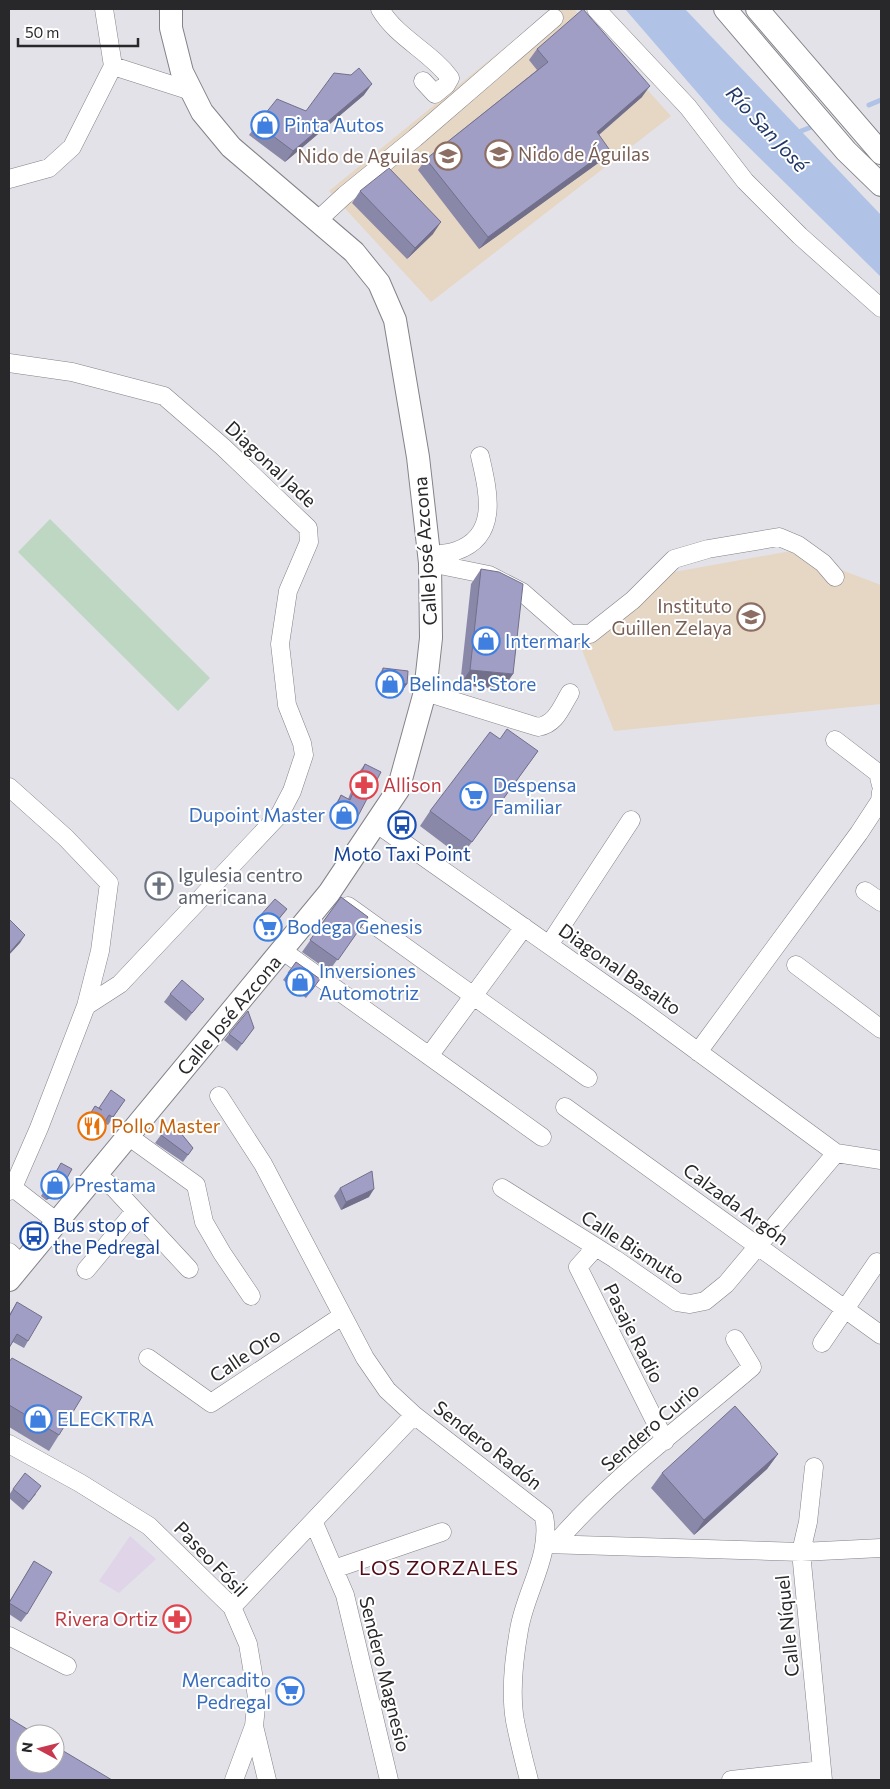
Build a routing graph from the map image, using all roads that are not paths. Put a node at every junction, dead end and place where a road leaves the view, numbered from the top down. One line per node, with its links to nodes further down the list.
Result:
1 (104, 9): 8 (street)
2 (171, 9): 10 (main road, Calle José Azcona)
3 (380, 9): 9 (street)
4 (596, 9): 15 (street)
5 (726, 9): 13 (main road)
6 (757, 9): 11 (main road)
7 (554, 18): 14 (street)
8 (113, 66): 10 (street); 12 (street)
9 (423, 81)
10 (192, 91): 14 (main road, Calle José Azcona)
11 (881, 153)
12 (9, 179)
13 (881, 184)
14 (318, 220): 18 (main road, Calle José Azcona)
15 (881, 308)
16 (9, 363): 36 (street, Diagonal Jade)
17 (480, 456): 18 (street)
18 (429, 560): 19 (street); 20 (main road, Calle José Azcona)
19 (835, 577)
20 (425, 692): 21 (street); 27 (main road, Calle José Azcona)
21 (570, 693)
22 (834, 740): 23 (street)
23 (881, 784)
24 (9, 787): 36 (street)
25 (881, 792): 38 (street)
26 (631, 820): 32 (street)
27 (377, 824): 29 (main road, Calle José Azcona); 31 (street, Diagonal Basalto)
28 (865, 892): 30 (street)
29 (330, 893): 33 (main road, Calle José Azcona); 35 (street)
30 (881, 902)
31 (524, 927): 32 (street, Diagonal Basalto); 35 (street)
32 (549, 945): 38 (street, Diagonal Basalto)
33 (283, 951): 39 (street); 43 (main road, Calle José Azcona)
34 (796, 965): 37 (street)
35 (473, 996): 39 (street); 40 (street)
36 (86, 1006): 49 (street)
37 (881, 1029)
38 (698, 1052): 45 (street, Diagonal Basalto)
39 (429, 1056): 44 (street)
40 (588, 1078)
41 (219, 1096): 60 (street, Sendero Radón)
42 (565, 1107): 52 (street, Calzada Argón)
43 (128, 1136): 47 (main road, Calle José Azcona); 58 (street)
44 (542, 1137)
45 (836, 1153): 46 (street); 52 (street, Calle Bismuto)
46 (881, 1160)
47 (96, 1175): 50 (street); 51 (main road, Calle José Azcona)
48 (502, 1188): 53 (street, Calle Bismuto)
49 (10, 1189): 51 (street)
50 (135, 1211): 56 (street); 57 (street)
51 (57, 1222): 55 (main road, Calle José Azcona)
52 (757, 1246): 53 (street, Calle Bismuto); 59 (street, Calzada Argón)
53 (596, 1247): 66 (street, Pasaje Radio)
54 (876, 1262): 59 (street)
55 (13, 1265)
56 (189, 1269)
57 (86, 1270)
58 (251, 1296)
59 (845, 1310): 61 (street, Calzada Argón); 63 (street)
60 (342, 1316): 64 (street, Calle Oro); 65 (street, Sendero Radón)
61 (881, 1335)
62 (735, 1339): 66 (street, Sendero Curio)
63 (822, 1344)
64 (148, 1358)
65 (414, 1415): 69 (street); 71 (street, Sendero Radón)
66 (665, 1441): 71 (street, Sendero Curio)
67 (9, 1444): 75 (street, Paseo Fósil)
68 (814, 1468): 73 (street, Calle Níquel)
69 (314, 1523): 74 (street, Sendero Magnesio); 75 (street)
70 (442, 1532): 74 (street)
71 (550, 1544): 73 (street); 83 (street)
72 (881, 1548): 73 (street)
73 (801, 1552): 79 (street, Calle Níquel)
74 (334, 1569): 82 (street, Sendero Magnesio)
75 (232, 1607): 78 (street, Paseo Fósil)
76 (9, 1636): 77 (street)
77 (67, 1666)
78 (254, 1726): 80 (street, Paseo Fósil); 81 (street)
79 (822, 1775): 84 (street)
80 (234, 1780)
81 (268, 1780)
82 (389, 1780)
83 (529, 1780)
84 (731, 1780)

